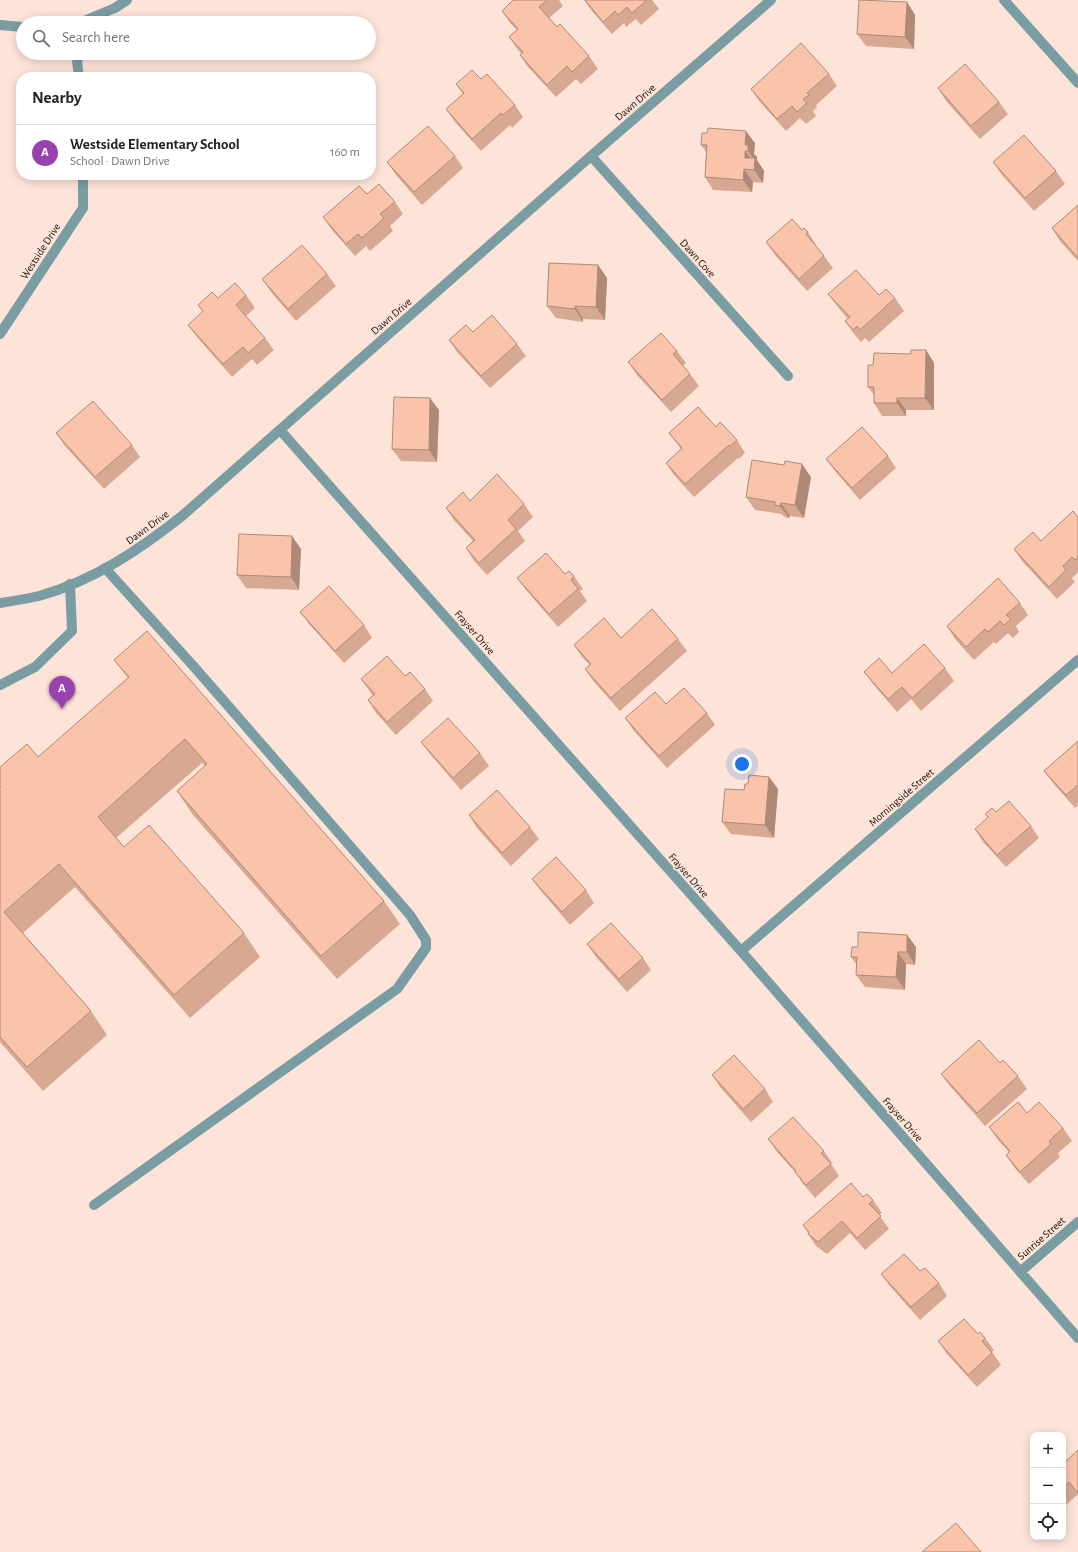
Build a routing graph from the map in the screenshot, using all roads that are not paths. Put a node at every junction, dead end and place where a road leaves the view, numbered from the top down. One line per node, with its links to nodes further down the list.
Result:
1 (128, 0): 4 (street)
2 (771, 0): 10 (street, Dawn Drive)
3 (1004, 0): 9 (street)
4 (96, 16)
5 (0, 25): 6 (street)
6 (16, 26)
7 (77, 60): 8 (street)
8 (78, 72)
9 (1078, 83)
10 (591, 156): 13 (street, Dawn Cove); 14 (street, Dawn Drive)
11 (83, 180): 12 (street, Westside Drive)
12 (0, 334)
13 (788, 376)
14 (280, 430): 15 (street, Dawn Drive); 20 (street, Frayser Drive)
15 (105, 568): 16 (street, Dawn Drive); 21 (street)
16 (70, 584): 17 (street, Dawn Drive); 19 (street)
17 (0, 603)
18 (1078, 660): 20 (street, Morningside Street)
19 (0, 685)
20 (740, 951): 23 (street, Frayser Drive)
21 (94, 1205)
22 (1078, 1222): 23 (street, Sunrise Street)
23 (1020, 1272): 24 (street, Frayser Drive)
24 (1078, 1338)

